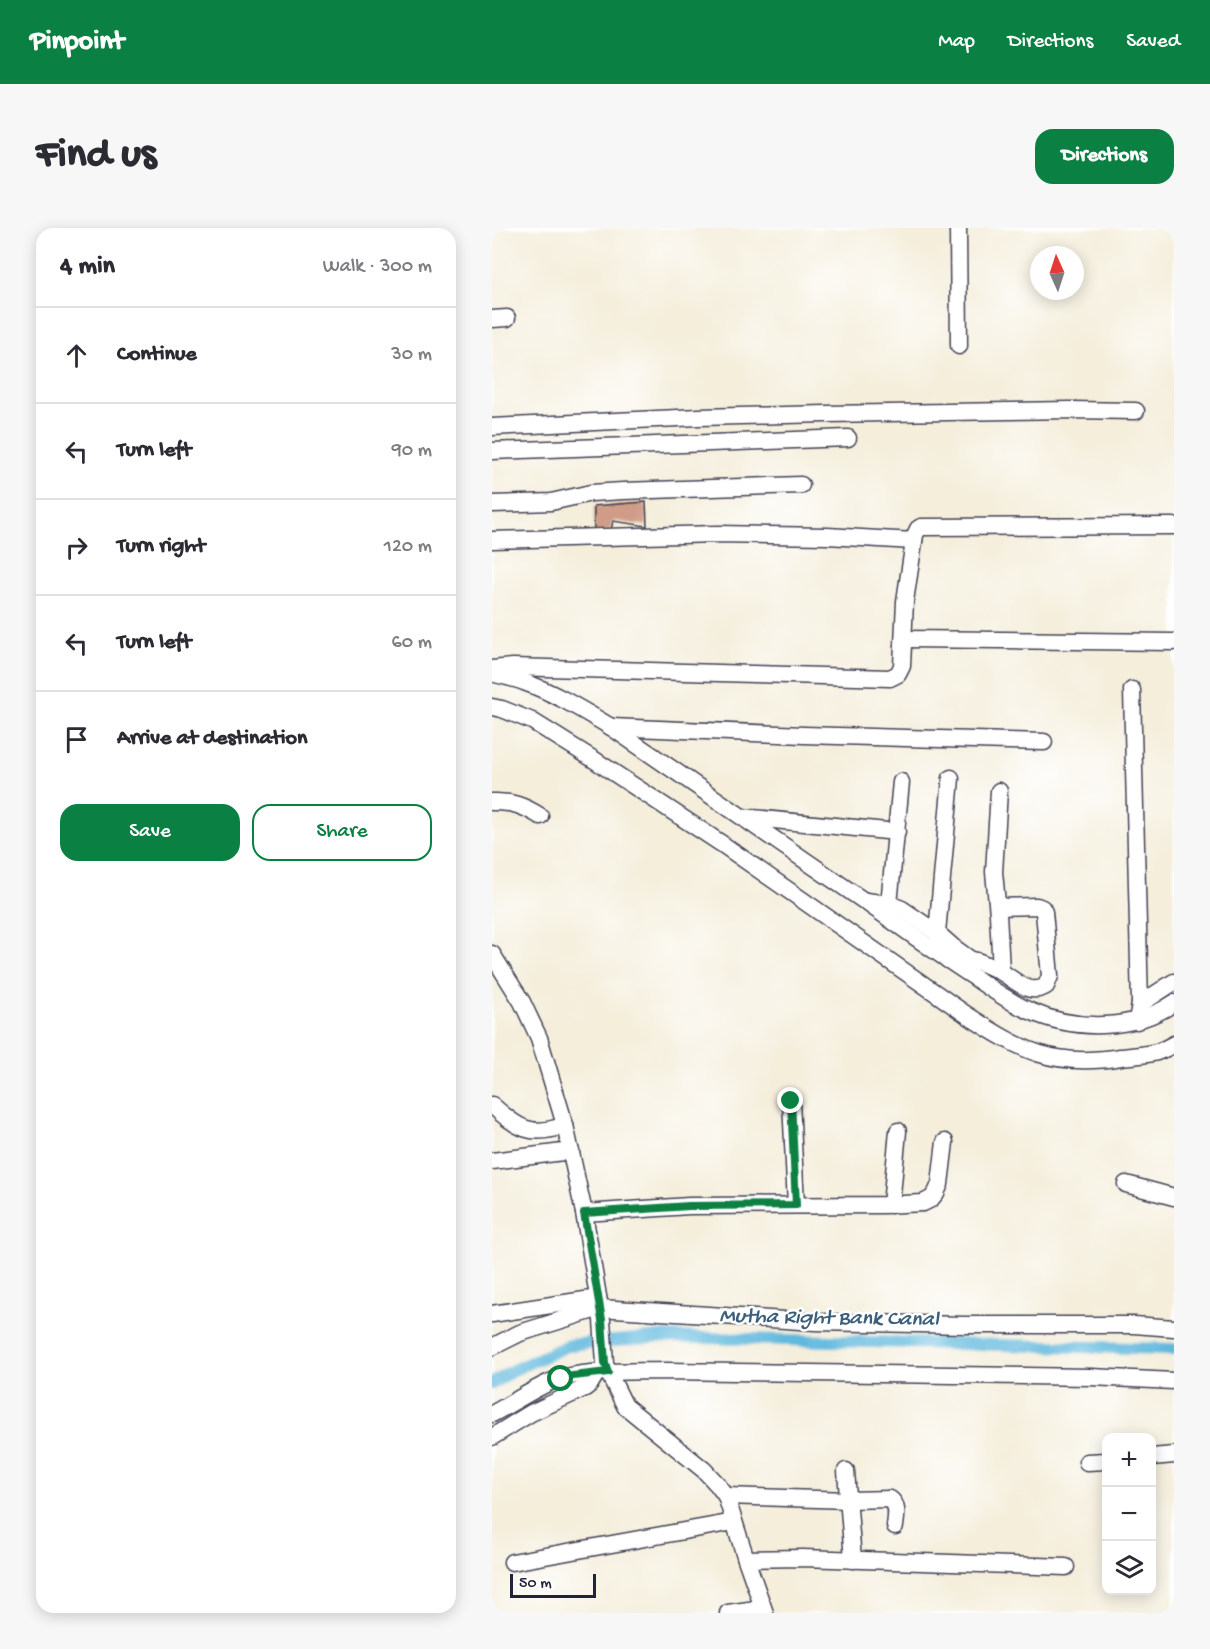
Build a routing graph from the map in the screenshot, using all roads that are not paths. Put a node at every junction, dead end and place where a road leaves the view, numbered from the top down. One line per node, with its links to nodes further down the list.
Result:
1 (958, 228): 2 (street)
2 (959, 346)
3 (1136, 411): 4 (street)
4 (492, 427)
5 (848, 438): 6 (street)
6 (492, 451)
7 (801, 485): 8 (street)
8 (492, 504)
9 (1174, 526): 11 (street)
10 (492, 540): 11 (street)
11 (914, 541): 12 (street)
12 (904, 639): 13 (street); 14 (street)
13 (1174, 642)
14 (492, 671): 17 (street)
15 (1132, 690): 36 (street)
16 (492, 707): 38 (street)
17 (610, 727): 18 (street); 24 (street)
18 (1044, 742)
19 (951, 778): 29 (street)
20 (901, 782): 25 (street)
21 (999, 791): 28 (street)
22 (492, 802): 23 (street)
23 (540, 816)
24 (740, 816): 25 (street); 26 (street)
25 (897, 832): 27 (street)
26 (865, 901): 27 (street); 31 (street)
27 (889, 904): 29 (street)
28 (998, 907): 33 (street); 33 (street)
29 (937, 933): 32 (street)
30 (492, 954): 41 (street)
31 (948, 960): 32 (street); 37 (street)
32 (971, 960): 33 (street)
33 (1001, 971)
34 (1174, 982): 36 (street)
35 (1174, 1003): 37 (street)
36 (1140, 1004): 37 (street)
37 (1137, 1021)
38 (1174, 1044)
39 (791, 1101): 49 (street)
40 (492, 1105): 41 (street)
41 (565, 1125): 44 (street)
42 (898, 1131): 48 (street)
43 (945, 1142): 48 (street)
44 (571, 1152): 45 (street); 50 (street)
45 (492, 1161)
46 (1126, 1184): 47 (street)
47 (1174, 1197)
48 (891, 1204): 49 (street)
49 (796, 1205): 50 (street)
50 (584, 1213): 51 (street)
51 (600, 1309): 52 (street); 53 (street); 54 (street); 55 (street)
52 (492, 1314)
53 (1174, 1328)
54 (492, 1347)
55 (603, 1370): 56 (street); 57 (street); 58 (street); 64 (street)
56 (1174, 1380)
57 (492, 1414)
58 (492, 1437)
59 (1174, 1455): 60 (street)
60 (1156, 1457)
61 (1102, 1461): 62 (street)
62 (1087, 1462)
63 (846, 1471): 65 (street)
64 (726, 1496): 65 (street); 66 (street)
65 (849, 1500): 67 (street); 69 (street)
66 (734, 1522): 68 (street); 70 (street)
67 (895, 1526)
68 (746, 1559): 69 (street); 72 (street)
69 (854, 1560): 71 (street)
70 (512, 1562)
71 (1066, 1567)
72 (764, 1610): 73 (street)
73 (728, 1613)

